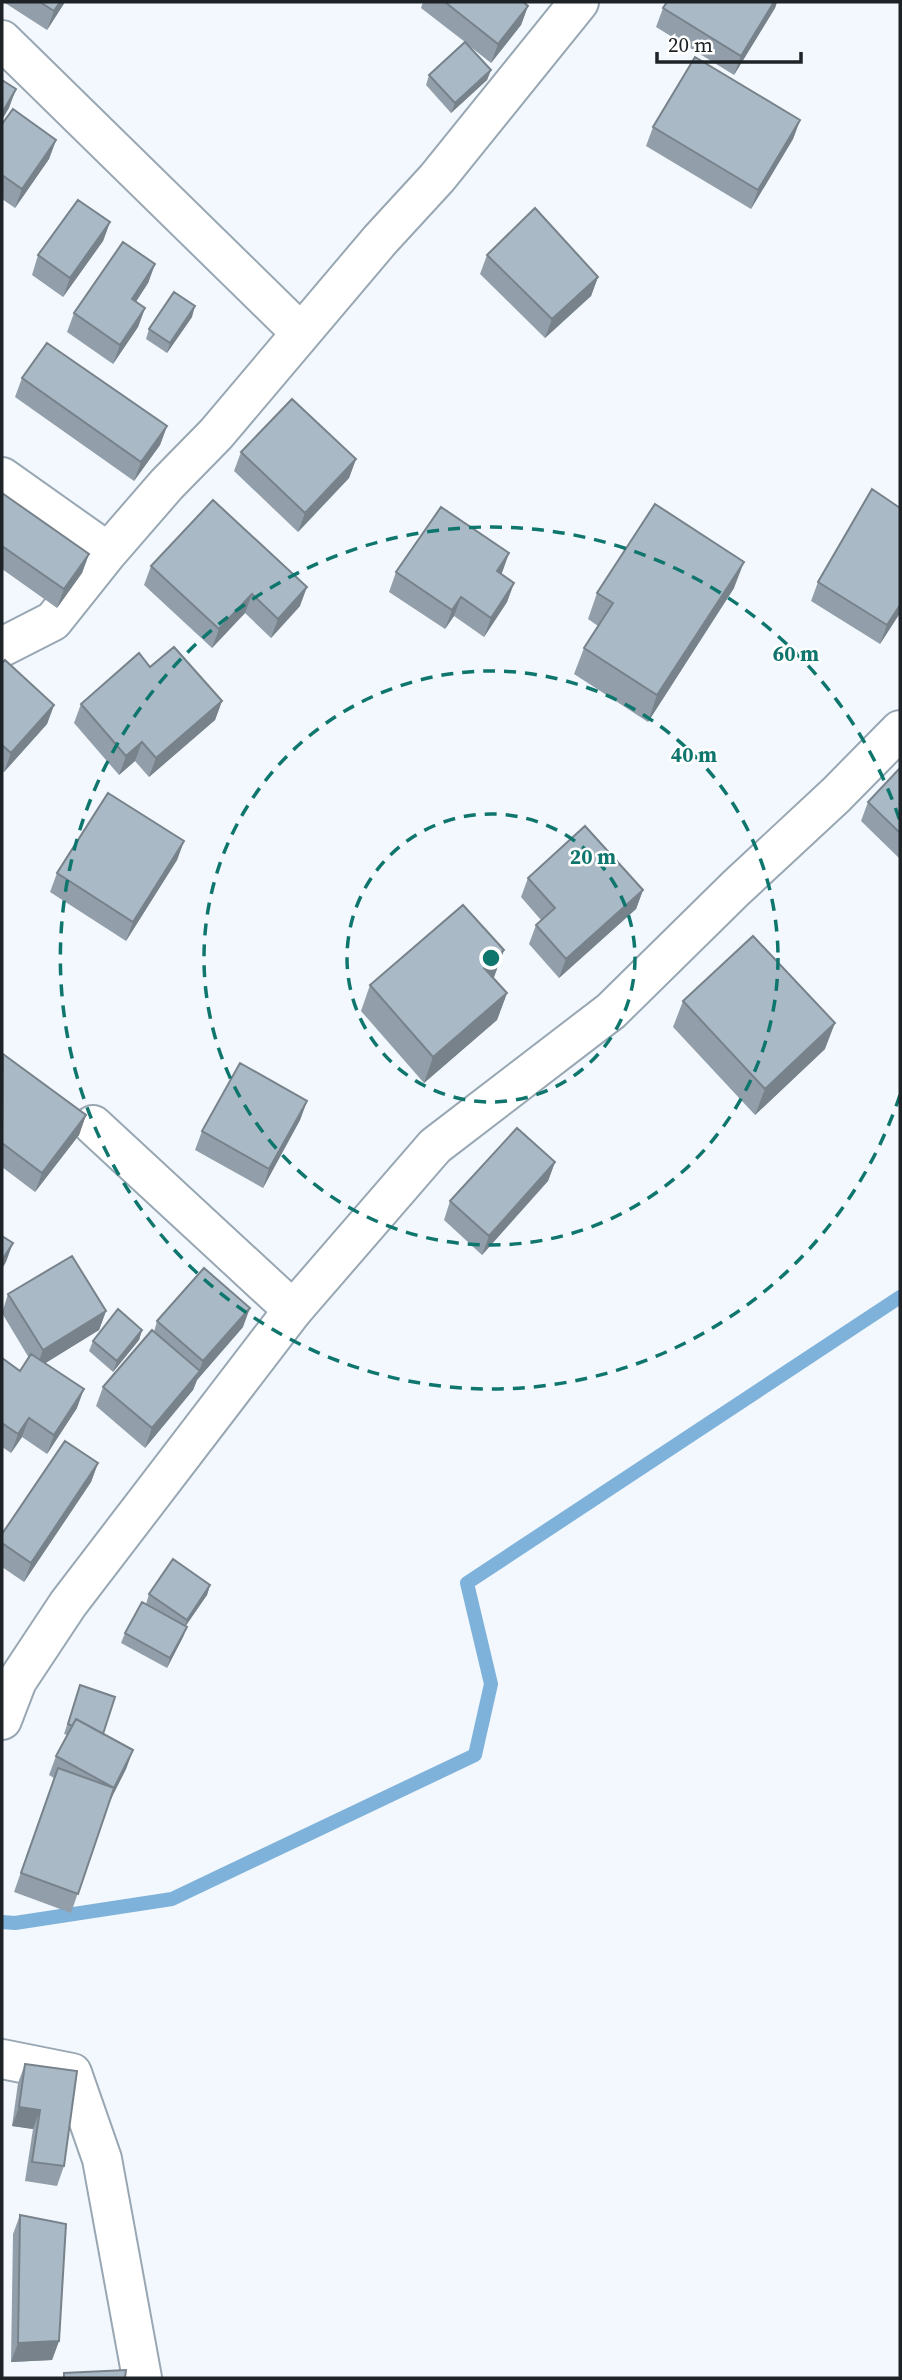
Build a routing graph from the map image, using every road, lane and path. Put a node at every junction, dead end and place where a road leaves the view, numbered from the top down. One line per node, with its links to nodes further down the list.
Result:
1 (579, 2): 3 (street)
2 (2, 40): 3 (street)
3 (301, 333): 5 (street)
4 (2, 477): 5 (street)
5 (108, 552): 6 (street)
6 (2, 648)
7 (900, 730): 9 (street)
8 (93, 1125): 9 (street)
9 (293, 1310): 10 (street)
10 (9, 1677): 11 (street)
11 (2, 1720)
12 (2, 2059): 13 (street)
13 (142, 2378)

